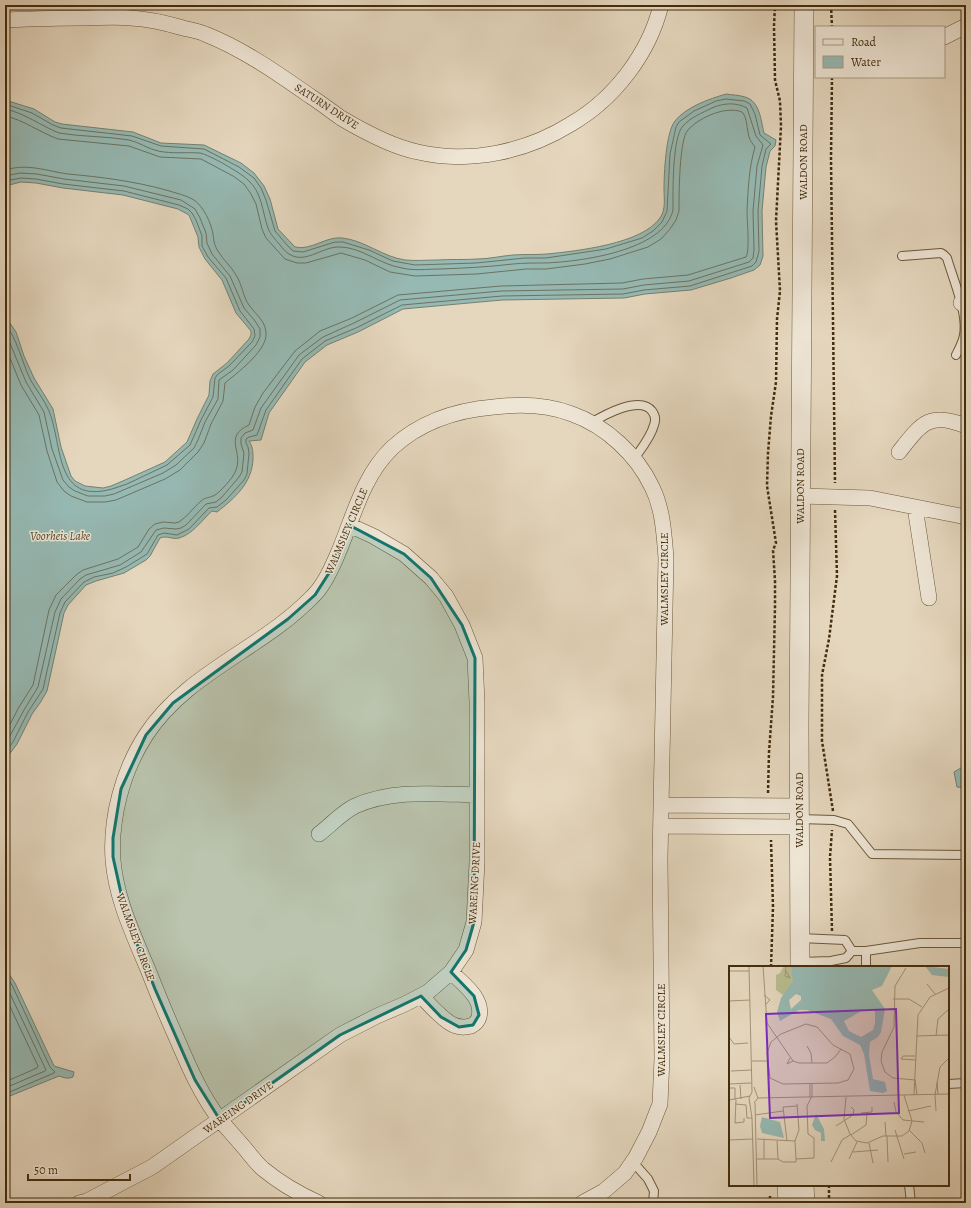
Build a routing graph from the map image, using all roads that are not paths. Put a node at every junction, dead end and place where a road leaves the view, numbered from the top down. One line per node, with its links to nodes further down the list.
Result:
1 (660, 5): 3 (street, SATURN DRIVE)
2 (804, 5): 13 (street, WALDON ROAD)
3 (5, 20)
4 (966, 26): 5 (street)
5 (945, 36)
6 (902, 256): 7 (lane)
7 (964, 302): 8 (lane)
8 (956, 355)
9 (591, 423): 12 (street, WALMSLEY CIRCLE); 12 (lane); 16 (street, WALMSLEY CIRCLE)
10 (966, 426): 11 (street)
11 (899, 452)
12 (634, 459): 19 (street, WALMSLEY CIRCLE)
13 (800, 496): 14 (street); 20 (street, WALDON ROAD)
14 (915, 507): 15 (street); 17 (street)
15 (966, 516)
16 (349, 525): 18 (street, WAREING DRIVE); 34 (street, WALMSLEY CIRCLE)
17 (929, 598)
18 (477, 795): 22 (street); 30 (street, WAREING DRIVE)
19 (661, 805): 20 (street); 21 (street, WALMSLEY CIRCLE)
20 (799, 817): 21 (street); 23 (lane); 24 (street, WALDON ROAD)
21 (661, 826): 35 (street, WALMSLEY CIRCLE)
22 (319, 834)
23 (966, 855)
24 (800, 938): 27 (lane); 28 (street, WALDON ROAD)
25 (966, 943): 26 (lane)
26 (866, 950): 27 (lane); 29 (lane)
27 (852, 951): 28 (lane)
28 (800, 964)
29 (866, 966)
30 (451, 972): 31 (street, WAREING DRIVE); 31 (street)
31 (421, 996): 34 (street, WAREING DRIVE)
32 (966, 1083): 33 (lane)
33 (949, 1084)
34 (220, 1120): 40 (street, WAREING DRIVE); 41 (street, WALMSLEY CIRCLE)
35 (633, 1162): 39 (street, WALMSLEY CIRCLE); 43 (lane)
36 (787, 1186): 44 (street)
37 (804, 1186): 45 (street)
38 (909, 1186): 46 (lane)
39 (602, 1199): 42 (street, WALMSLEY CIRCLE)
40 (79, 1203)
41 (319, 1203)
42 (582, 1203)
43 (653, 1203)
44 (788, 1203)
45 (805, 1203)
46 (911, 1203)

